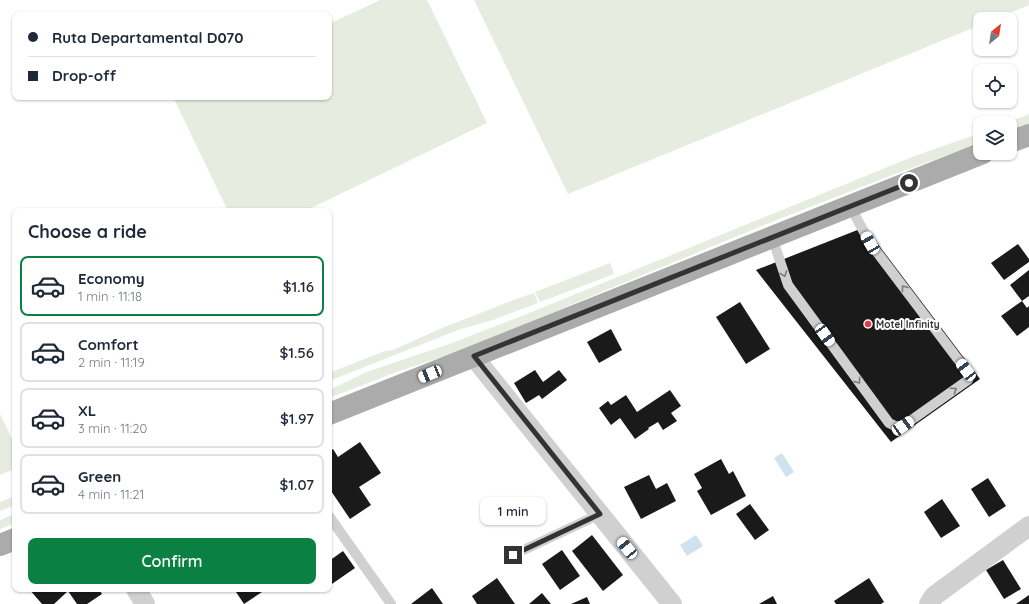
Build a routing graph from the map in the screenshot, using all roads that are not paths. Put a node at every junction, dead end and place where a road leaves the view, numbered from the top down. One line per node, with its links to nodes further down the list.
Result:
1 (1029, 135): 2 (main road)
2 (1017, 139)
3 (973, 157): 4 (main road)
4 (850, 206): 5 (main road); 5 (lane, one-way to 4)
5 (772, 237): 6 (main road)
6 (474, 356): 7 (main road); 8 (street)
7 (332, 413)
8 (600, 514): 13 (lane); 17 (street)
9 (332, 520): 16 (lane)
10 (1029, 527): 18 (street)
11 (12, 540): 12 (main road)
12 (0, 545)
13 (513, 555)
14 (138, 592): 15 (street)
15 (145, 604)
16 (392, 604)
17 (672, 604)
18 (929, 604)

